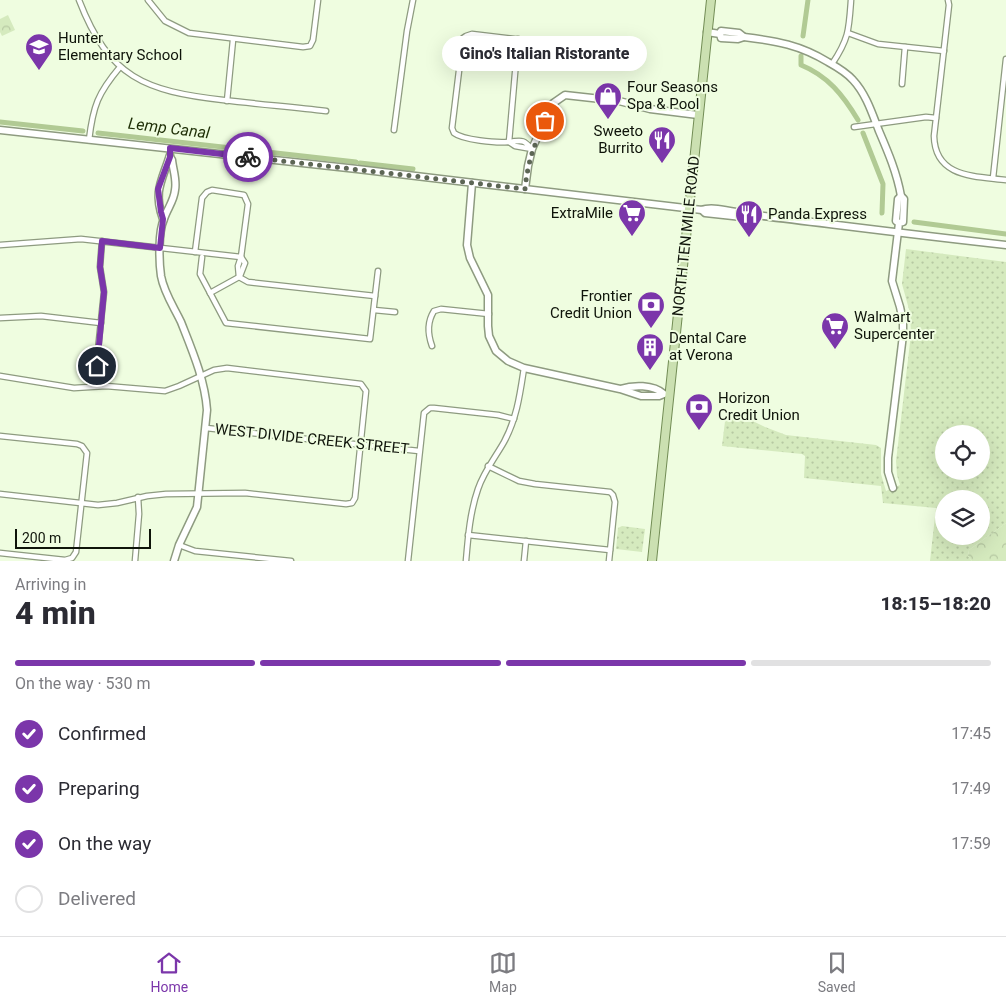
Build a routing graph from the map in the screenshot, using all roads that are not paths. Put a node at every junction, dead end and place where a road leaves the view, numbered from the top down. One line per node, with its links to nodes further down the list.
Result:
1 (79, 0): 17 (street)
2 (148, 0): 11 (street)
3 (318, 0): 11 (street)
4 (413, 0): 26 (street)
5 (711, 0): 8 (main road, NORTH TEN MILE ROAD)
6 (851, 0): 9 (street)
7 (948, 0): 13 (street)
8 (707, 32): 16 (street); 21 (main road, NORTH TEN MILE ROAD)
9 (848, 33): 12 (street); 16 (street)
10 (518, 39): 14 (street); 28 (street); 28 (street)
11 (233, 40): 19 (street)
12 (906, 47): 13 (street); 18 (street)
13 (944, 51): 22 (street)
14 (586, 54)
15 (1006, 59): 32 (street)
16 (832, 64): 23 (street)
17 (120, 67): 19 (street); 27 (street)
18 (902, 84)
19 (227, 101): 20 (street)
20 (326, 111)
21 (698, 115): 30 (street); 36 (main road, NORTH TEN MILE ROAD)
22 (936, 118): 23 (street); 32 (street)
23 (877, 124): 24 (street); 38 (street)
24 (854, 127)
25 (0, 130): 27 (street)
26 (394, 130)
27 (89, 140): 29 (street)
28 (509, 142): 30 (street)
29 (170, 148): 31 (street); 34 (street)
30 (532, 149): 35 (street)
31 (170, 157): 37 (street); 37 (street)
32 (993, 178): 33 (street)
33 (1006, 180)
34 (472, 183): 35 (street); 52 (street)
35 (525, 189): 36 (street)
36 (688, 208): 38 (street); 61 (main road, NORTH TEN MILE ROAD)
37 (163, 219): 42 (street)
38 (898, 233): 41 (street); 68 (street)
39 (102, 241): 40 (street); 42 (street); 54 (street)
40 (0, 245)
41 (1006, 245)
42 (160, 248): 43 (street); 57 (street)
43 (195, 252): 45 (street); 45 (street)
44 (202, 257): 48 (street)
45 (241, 257): 47 (street)
46 (378, 271): 49 (street)
47 (239, 277): 48 (street); 49 (street)
48 (210, 293): 50 (street)
49 (375, 296): 50 (street)
50 (374, 310): 51 (street)
51 (395, 312)
52 (488, 314): 55 (street); 56 (street)
53 (0, 318): 54 (street)
54 (100, 323): 59 (street)
55 (432, 346)
56 (524, 368): 60 (street); 62 (street)
57 (200, 375): 59 (street); 63 (street); 65 (street)
58 (0, 376): 59 (street)
59 (98, 386)
60 (620, 389): 61 (street); 61 (street)
61 (667, 394): 85 (main road, NORTH TEN MILE ROAD)
62 (514, 419): 66 (street); 67 (street)
63 (206, 428): 65 (street, WEST DIVIDE CREEK STREET); 70 (street)
64 (0, 436): 72 (street)
65 (360, 444): 66 (street, WEST DIVIDE CREEK STREET); 70 (street)
66 (419, 451): 81 (street)
67 (488, 466): 73 (street); 76 (street)
68 (893, 488)
69 (0, 494): 72 (street)
70 (198, 494): 71 (street); 75 (street)
71 (138, 498): 72 (street); 78 (street)
72 (82, 503): 77 (street)
73 (468, 535): 74 (street); 82 (street)
74 (526, 541): 76 (street); 83 (street)
75 (179, 545): 79 (street); 80 (street)
76 (610, 550): 84 (street)
77 (0, 553)
78 (135, 561)
79 (174, 561)
80 (291, 561)
81 (408, 561)
82 (466, 561)
83 (524, 561)
84 (609, 561)
85 (652, 561)

